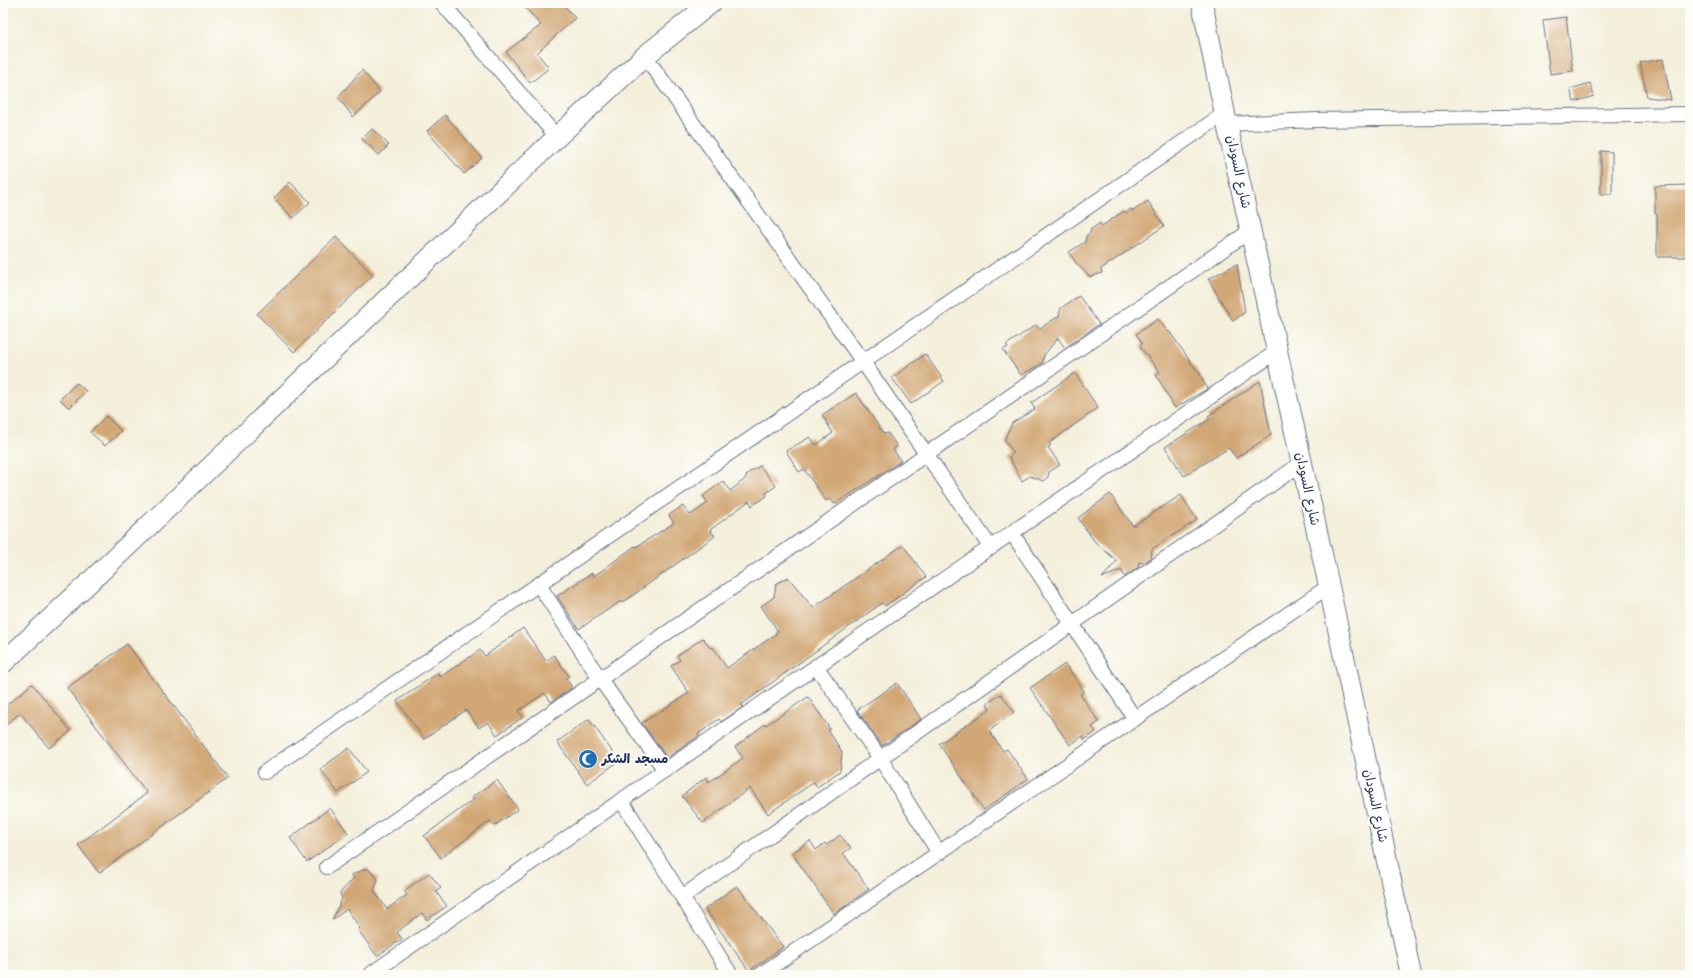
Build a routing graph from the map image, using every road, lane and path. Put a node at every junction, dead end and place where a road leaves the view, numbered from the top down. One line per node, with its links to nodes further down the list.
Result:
1 (442, 3): 7 (street)
2 (711, 3): 4 (main road)
3 (1202, 3): 6 (main road, شارع السودان)
4 (645, 56): 7 (main road); 10 (street)
5 (1690, 114): 6 (street)
6 (1226, 119): 8 (main road, شارع السودان); 10 (street)
7 (557, 137): 18 (main road)
8 (1250, 231): 9 (main road, شارع السودان); 11 (street)
9 (1276, 352): 12 (main road, شارع السودان); 13 (street)
10 (863, 362): 11 (street); 15 (street)
11 (926, 454): 14 (street); 20 (street)
12 (1302, 463): 16 (main road, شارع السودان); 17 (street)
13 (1012, 533): 14 (street); 17 (street)
14 (990, 548): 19 (street)
15 (539, 585): 20 (street); 24 (street)
16 (1328, 586): 21 (street); 32 (main road, شارع السودان)
17 (1072, 623): 21 (street); 22 (street)
18 (3, 663)
19 (816, 666): 22 (street); 23 (street)
20 (600, 679): 23 (street); 27 (street)
21 (1135, 719): 26 (street)
22 (880, 758): 26 (street); 28 (street)
23 (664, 770): 25 (street)
24 (265, 772)
25 (621, 800): 28 (street); 29 (street)
26 (939, 853): 31 (street)
27 (326, 867)
28 (682, 897): 30 (street)
29 (372, 973)
30 (731, 975)
31 (760, 975)
32 (1411, 975)

